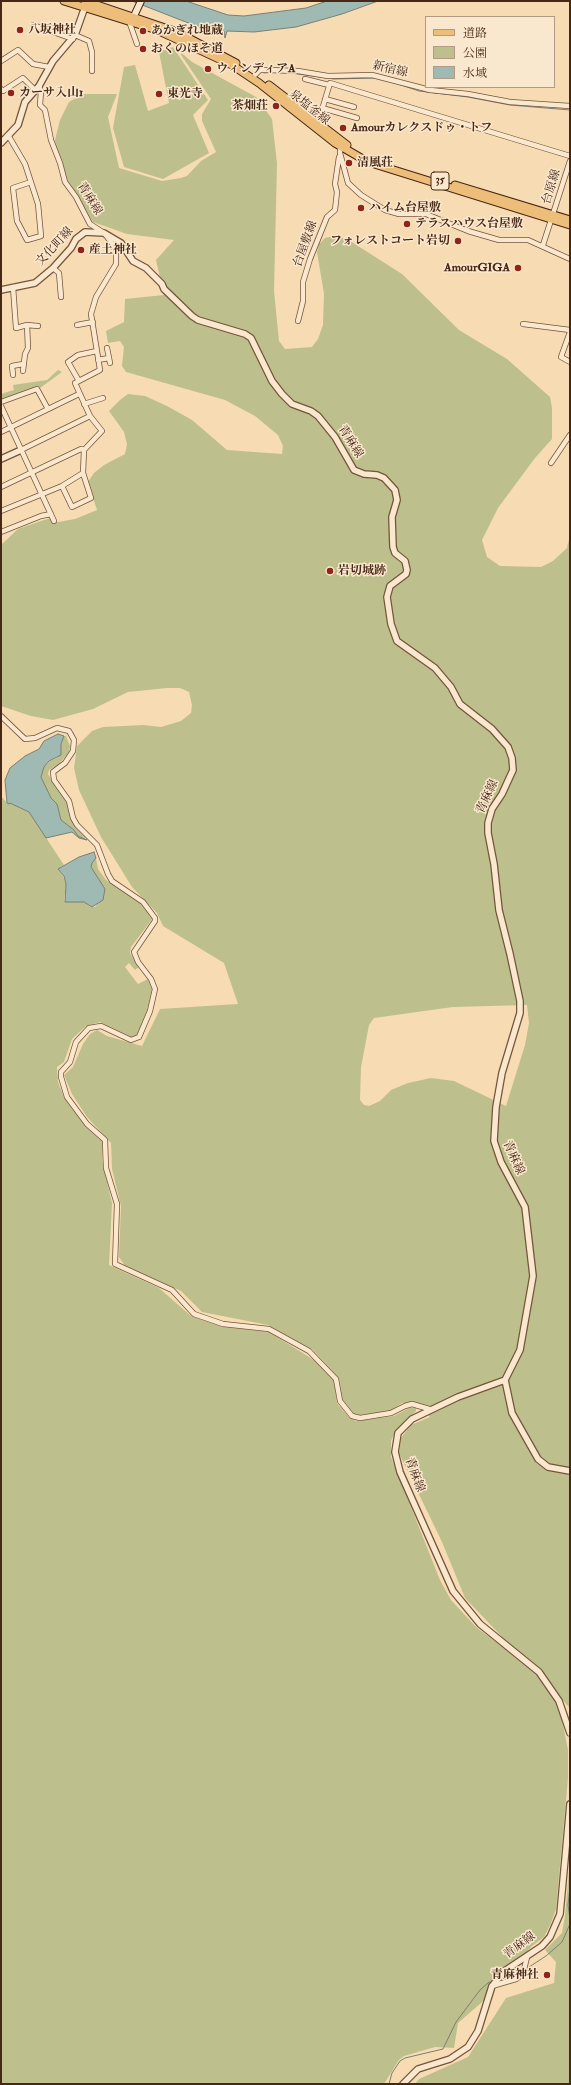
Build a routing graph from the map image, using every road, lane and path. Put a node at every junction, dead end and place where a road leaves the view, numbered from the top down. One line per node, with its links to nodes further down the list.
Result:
1 (64, 1): 3 (main road, 泉塩釜線 / 35)
2 (141, 1): 4 (main road)
3 (86, 3): 4 (main road, 泉塩釜線 / 35); 6 (street)
4 (134, 19): 7 (street); 13 (main road, 泉塩釜線 / 35); 26 (main road, 泉塩釜線 / 35)
5 (33, 25): 6 (street)
6 (74, 37): 11 (street); 12 (street)
7 (137, 44)
8 (25, 47): 9 (street)
9 (20, 52): 10 (street); 11 (street)
10 (1, 61)
11 (50, 66): 16 (street)
12 (92, 71)
13 (255, 75): 19 (street, 新宿線); 23 (main road, 泉塩釜線 / 35)
14 (305, 79): 15 (street)
15 (329, 85): 18 (street); 27 (street)
16 (37, 88): 17 (street); 24 (street); 33 (street, 青麻線)
17 (1, 89)
18 (325, 98): 20 (street); 21 (street)
19 (570, 106)
20 (354, 107)
21 (322, 108): 22 (street); 23 (street)
22 (358, 118)
23 (318, 123): 26 (main road, 泉塩釜線 / 35)
24 (8, 135): 25 (street); 29 (street)
25 (1, 143)
26 (340, 147): 30 (main road, 泉塩釜線 / 35); 34 (street); 40 (street, 台屋敷線)
27 (570, 156)
28 (570, 161): 30 (street, 台原線)
29 (31, 182): 29 (street)
30 (553, 217): 31 (main road, 泉塩釜線 / 35); 32 (main road, 泉塩釜線 / 35); 34 (street, 台原線)
31 (570, 220)
32 (570, 225)
33 (104, 233): 36 (street, 文化町線); 41 (street); 79 (street, 青麻線)
34 (543, 245): 35 (street)
35 (570, 259)
36 (53, 268): 37 (street, 文化町線); 39 (street)
37 (13, 287): 38 (street, 文化町線); 43 (street)
38 (1, 290)
39 (60, 297)
40 (298, 321)
41 (92, 322): 44 (street); 48 (street)
42 (523, 324): 46 (street)
43 (27, 325): 45 (street); 51 (street)
44 (77, 325)
45 (38, 326)
46 (570, 331): 50 (street)
47 (108, 348): 49 (street)
48 (97, 350): 49 (street); 54 (street)
49 (98, 360): 54 (street)
50 (570, 362)
51 (23, 364): 52 (street); 53 (street)
52 (23, 371)
53 (13, 375)
54 (80, 381): 55 (street)
55 (79, 394): 58 (street); 60 (street)
56 (102, 398): 58 (street)
57 (1, 402): 60 (street)
58 (84, 404): 61 (street)
59 (1, 406): 62 (street)
60 (48, 409): 62 (street)
61 (90, 416): 65 (street); 66 (street)
62 (10, 427): 63 (street); 65 (street)
63 (1, 432)
64 (570, 435): 68 (street)
65 (21, 450): 67 (street); 69 (street)
66 (84, 450): 69 (street); 70 (street)
67 (1, 459)
68 (551, 463)
69 (32, 473): 72 (street); 73 (street)
70 (84, 473): 71 (street); 71 (street)
71 (62, 486): 73 (street)
72 (1, 487)
73 (42, 494): 74 (street); 75 (street)
74 (1, 511)
75 (51, 514): 76 (street); 77 (street)
76 (54, 521)
77 (1, 532)
78 (1, 716): 80 (street)
79 (506, 1380): 80 (street, 青麻線); 81 (street)
80 (429, 1409): 82 (street, 青麻線)
81 (570, 1471)
82 (570, 1733)
83 (570, 1804): 84 (street, 青麻線)
84 (527, 1957): 85 (street, 青麻線); 85 (street)
85 (492, 1986): 86 (street, 青麻線)
86 (403, 2084)

